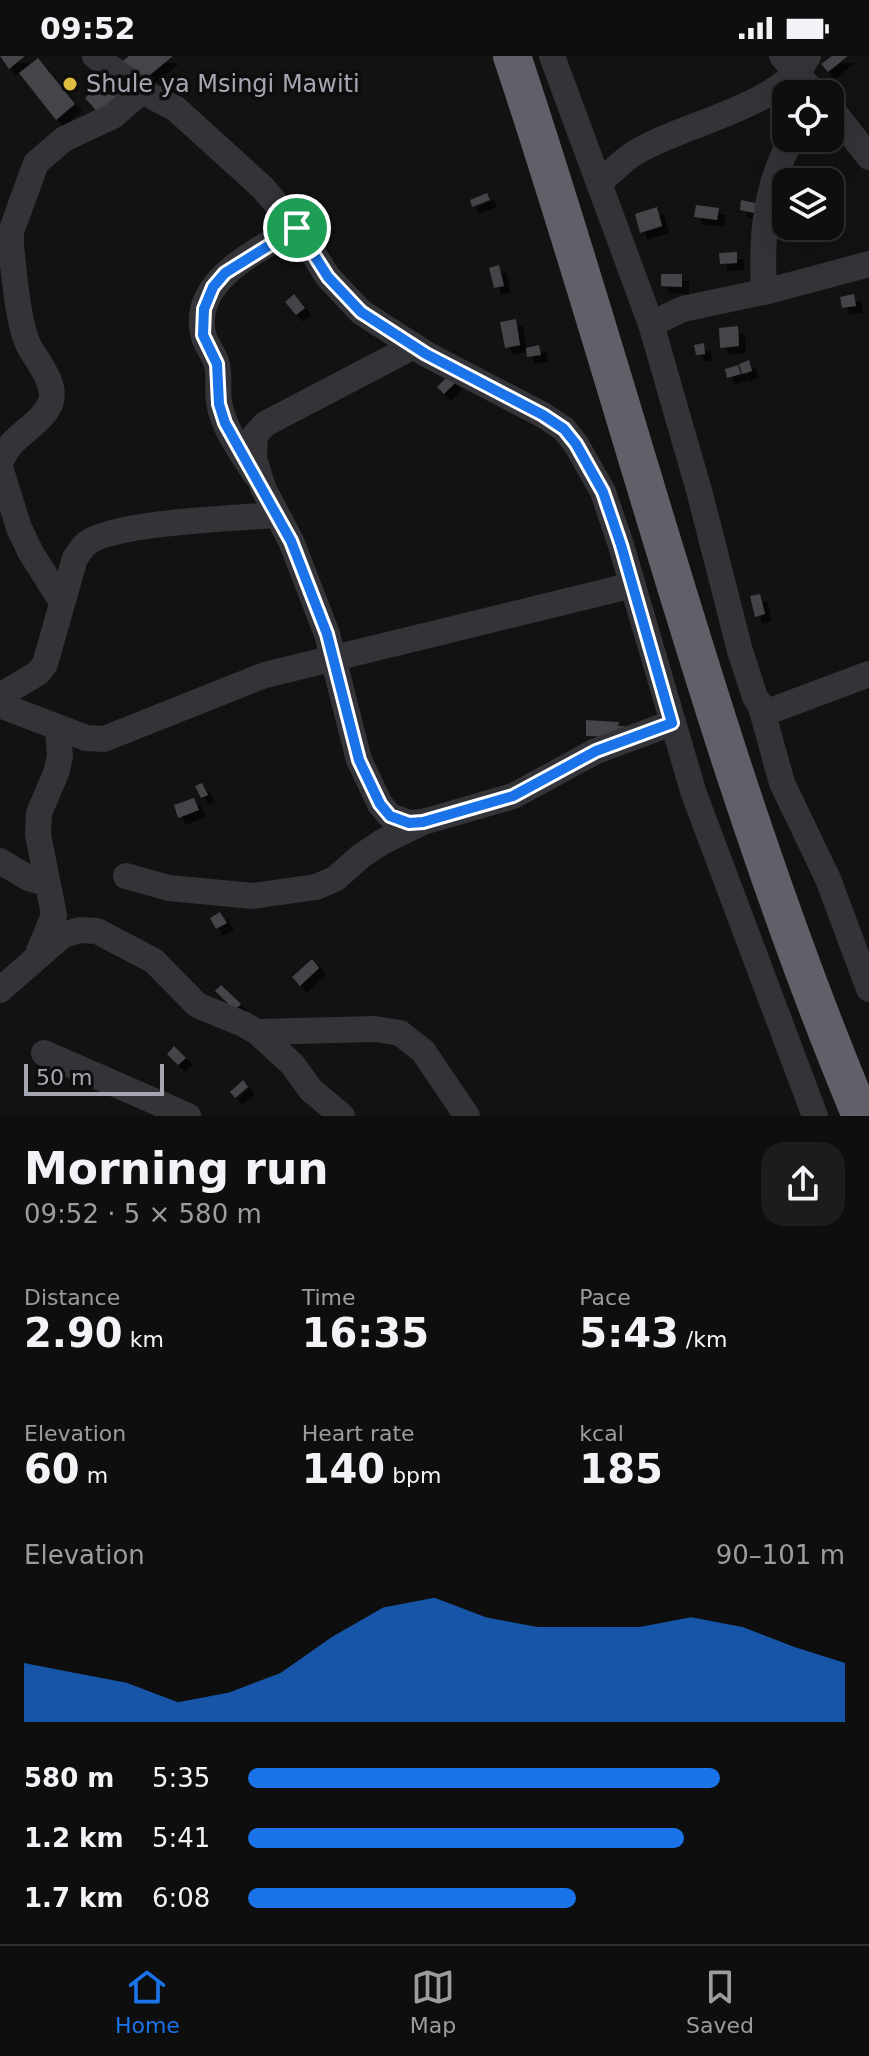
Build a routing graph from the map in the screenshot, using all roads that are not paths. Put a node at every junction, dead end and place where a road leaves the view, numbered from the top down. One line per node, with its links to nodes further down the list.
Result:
1 (95, 56): 5 (street)
2 (512, 56): 41 (highway)
3 (561, 58): 9 (street)
4 (800, 75): 9 (street)
5 (142, 91): 10 (street); 11 (street)
6 (844, 125): 8 (street)
7 (784, 152): 13 (street)
8 (869, 157)
9 (600, 182): 14 (street)
10 (297, 228): 15 (street); 17 (street)
11 (5, 248): 16 (street)
12 (869, 264): 13 (street)
13 (764, 292): 14 (street)
14 (651, 324): 25 (street)
15 (414, 346): 17 (street); 19 (street)
16 (0, 464): 20 (street)
17 (263, 488): 18 (street)
18 (277, 515): 20 (street); 21 (street)
19 (633, 585): 21 (street); 26 (street)
20 (62, 602): 23 (street)
21 (334, 660): 27 (street); 28 (street)
22 (869, 674): 25 (street)
23 (0, 696)
24 (0, 705): 27 (street)
25 (761, 707): 33 (street)
26 (672, 723): 28 (street); 40 (street)
27 (58, 728): 31 (street)
28 (423, 822): 30 (street)
29 (0, 861): 31 (street)
30 (126, 876)
31 (46, 883): 32 (street)
32 (35, 958): 34 (street); 35 (street)
33 (869, 989)
34 (0, 990)
35 (257, 1032): 38 (street); 39 (street)
36 (44, 1053): 37 (street)
37 (188, 1116)
38 (342, 1116)
39 (467, 1116)
40 (815, 1116)
41 (861, 1116)

